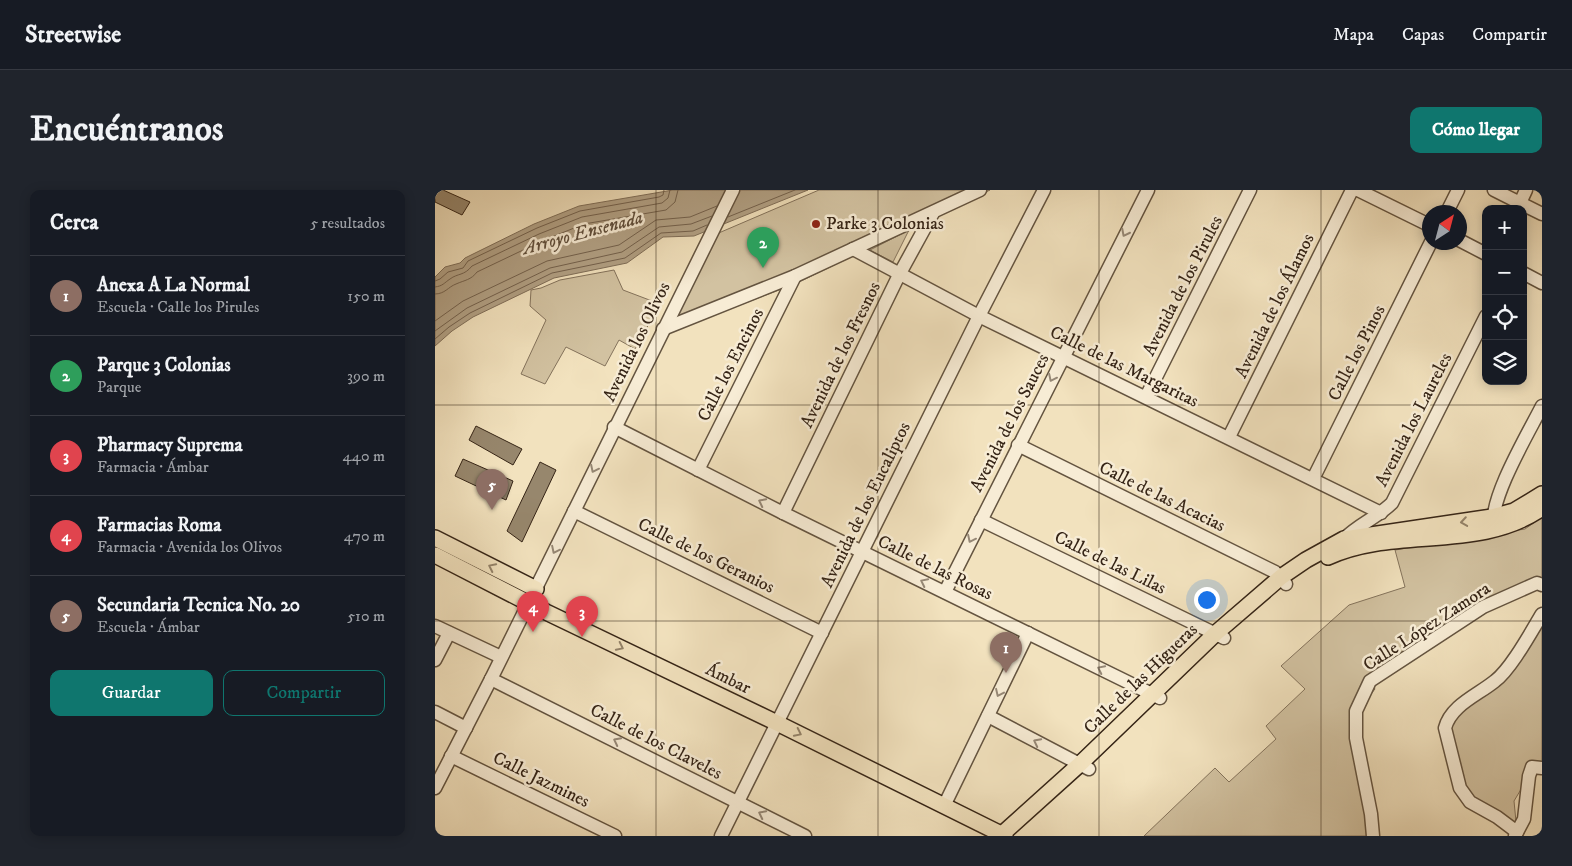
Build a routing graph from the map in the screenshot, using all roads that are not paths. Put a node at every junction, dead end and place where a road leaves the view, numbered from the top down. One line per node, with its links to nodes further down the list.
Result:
1 (733, 190): 26 (street, Avenida los Olivos)
2 (980, 190): 13 (street)
3 (1044, 190): 24 (street, Avenida de los Eucaliptos)
4 (1148, 190): 27 (street, Avenida de los Sauces, one-way to 27)
5 (1250, 190): 28 (street, Avenida de los Pirules)
6 (1352, 190): 31 (street, Avenida de los Álamos)
7 (1358, 190): 15 (street)
8 (1458, 190): 12 (street)
9 (1494, 190): 11 (street)
10 (1526, 190): 11 (street)
11 (1520, 203): 14 (street)
12 (1450, 205)
13 (933, 213): 17 (street); 20 (street, Avenida de los Fresnos)
14 (1542, 214)
15 (1422, 222)
16 (1467, 244): 19 (street)
17 (853, 249): 20 (street, Calle de las Margaritas); 22 (street)
18 (1427, 250): 34 (street, Calle los Pinos)
19 (1482, 252)
20 (899, 274): 24 (street, Calle de las Margaritas); 38 (street, Avenida de los Fresnos)
21 (1527, 275): 23 (street)
22 (795, 276): 26 (street); 33 (street, Calle los Encinos)
23 (1542, 283)
24 (979, 316): 27 (street, Calle de las Margaritas); 44 (street, Avenida de los Eucaliptos)
25 (1482, 324): 39 (street, Avenida los Laureles)
26 (663, 329): 30 (street, Avenida los Olivos)
27 (1062, 357): 28 (street, Calle de las Margaritas); 32 (street, Avenida de los Sauces, one-way to 32)
28 (1146, 397): 31 (street, Calle de las Margaritas)
29 (1542, 406): 41 (street)
30 (614, 427): 33 (street, Calle de las Rosas); 37 (street, Avenida los Olivos, one-way to 37)
31 (1229, 437): 34 (street, Calle de las Margaritas)
32 (1018, 445): 40 (street, Avenida de los Sauces); 46 (street, Calle de las Acacias)
33 (698, 470): 38 (street, Calle de las Rosas, one-way to 33)
34 (1313, 478): 39 (street, Calle de las Margaritas)
35 (1542, 494): 41 (main road, Calle de las Higueras)
36 (1542, 508): 41 (main road, Calle de las Higueras)
37 (574, 511): 48 (street, Avenida los Olivos, one-way to 48); 54 (street, Calle de los Geranios)
38 (783, 513): 44 (street, Calle de las Rosas)
39 (1381, 513): 43 (street, Avenida los Laureles)
40 (981, 520): 49 (street, Avenida de los Sauces, one-way to 49); 56 (street, Calle de las Lilas)
41 (1493, 523): 43 (main road, Calle de las Higueras)
42 (435, 538): 48 (main road, one-way to 42)
43 (1344, 544): 46 (main road, Calle de las Higueras)
44 (863, 552): 49 (street, Calle de las Rosas, one-way to 44); 54 (street, Avenida de los Eucaliptos)
45 (435, 555): 50 (main road, Ámbar)
46 (1283, 580): 56 (main road, Calle de las Higueras)
47 (1539, 584): 76 (street, Calle López Zamora)
48 (536, 588): 50 (street, Avenida los Olivos)
49 (945, 592): 55 (street, Calle de las Rosas)
50 (529, 603): 57 (street); 63 (main road, Ámbar, one-way to 63)
51 (1542, 614): 71 (street)
52 (435, 626): 53 (street)
53 (449, 633): 57 (street); 58 (street)
54 (822, 633): 63 (street, Avenida de los Eucaliptos)
55 (1028, 633): 60 (street, Calle de las Rosas, one-way to 55); 62 (street, one-way to 62)
56 (1220, 636): 60 (main road, Calle de las Higueras)
57 (501, 657): 59 (street)
58 (435, 660)
59 (491, 679): 64 (street); 69 (street, Calle de los Claveles, one-way to 59)
60 (1156, 696): 66 (main road, Calle de las Higueras)
61 (435, 712): 64 (street)
62 (988, 716): 66 (street, one-way to 62); 70 (street)
63 (777, 723): 69 (street, Avenida de los Eucaliptos); 70 (main road, Ámbar, one-way to 70)
64 (466, 728): 65 (street)
65 (451, 756): 68 (street); 72 (street, Calle Jazmines)
66 (1085, 766): 75 (main road, Calle de las Higueras)
67 (1537, 767): 71 (street)
68 (435, 788)
69 (738, 802): 73 (street, Avenida de los Eucaliptos); 74 (street, Calle de los Claveles, one-way to 69)
70 (945, 806): 75 (main road, Ámbar)
71 (1516, 834)
72 (615, 836)
73 (721, 836)
74 (805, 836)
75 (1005, 836)
76 (1373, 836)

